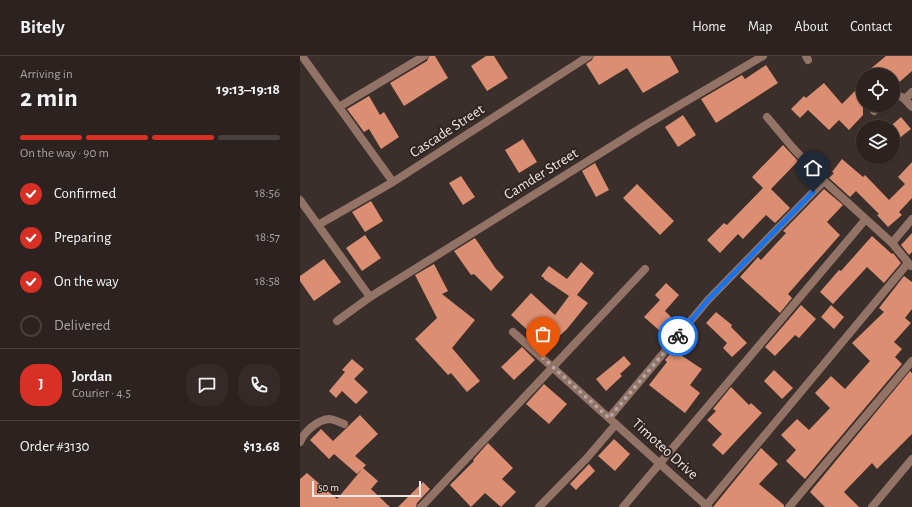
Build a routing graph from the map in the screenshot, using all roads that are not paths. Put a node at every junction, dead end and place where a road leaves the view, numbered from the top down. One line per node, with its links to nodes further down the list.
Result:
1 (302, 56): 8 (street)
2 (424, 56): 8 (street)
3 (589, 56): 12 (street, Cascade Street)
4 (763, 56): 20 (street, Camder Street)
5 (912, 92): 7 (street)
6 (900, 96): 7 (street)
7 (904, 99): 9 (street)
8 (339, 106): 12 (street)
9 (912, 107)
10 (767, 117): 11 (street)
11 (824, 181): 15 (street); 25 (street)
12 (393, 182): 16 (street, Cascade Street)
13 (300, 200): 16 (street)
14 (912, 219): 17 (street)
15 (865, 220): 17 (street); 30 (street)
16 (318, 225): 20 (street)
17 (892, 244): 18 (street)
18 (910, 265): 31 (street)
19 (645, 269): 24 (street)
20 (370, 297): 21 (street, Camder Street)
21 (337, 321)
22 (513, 332): 24 (street, Timoteo Drive)
23 (912, 361): 35 (street)
24 (552, 367): 25 (street, Timoteo Drive); 32 (street)
25 (609, 418): 27 (street, Timoteo Drive)
26 (344, 424): 28 (street)
27 (616, 424): 30 (street, Timoteo Drive); 33 (street)
28 (300, 442)
29 (912, 458): 36 (street)
30 (661, 464): 31 (street, Timoteo Drive); 34 (street)
31 (706, 506)
32 (421, 507)
33 (539, 507)
34 (623, 507)
35 (789, 507)
36 (872, 507)

